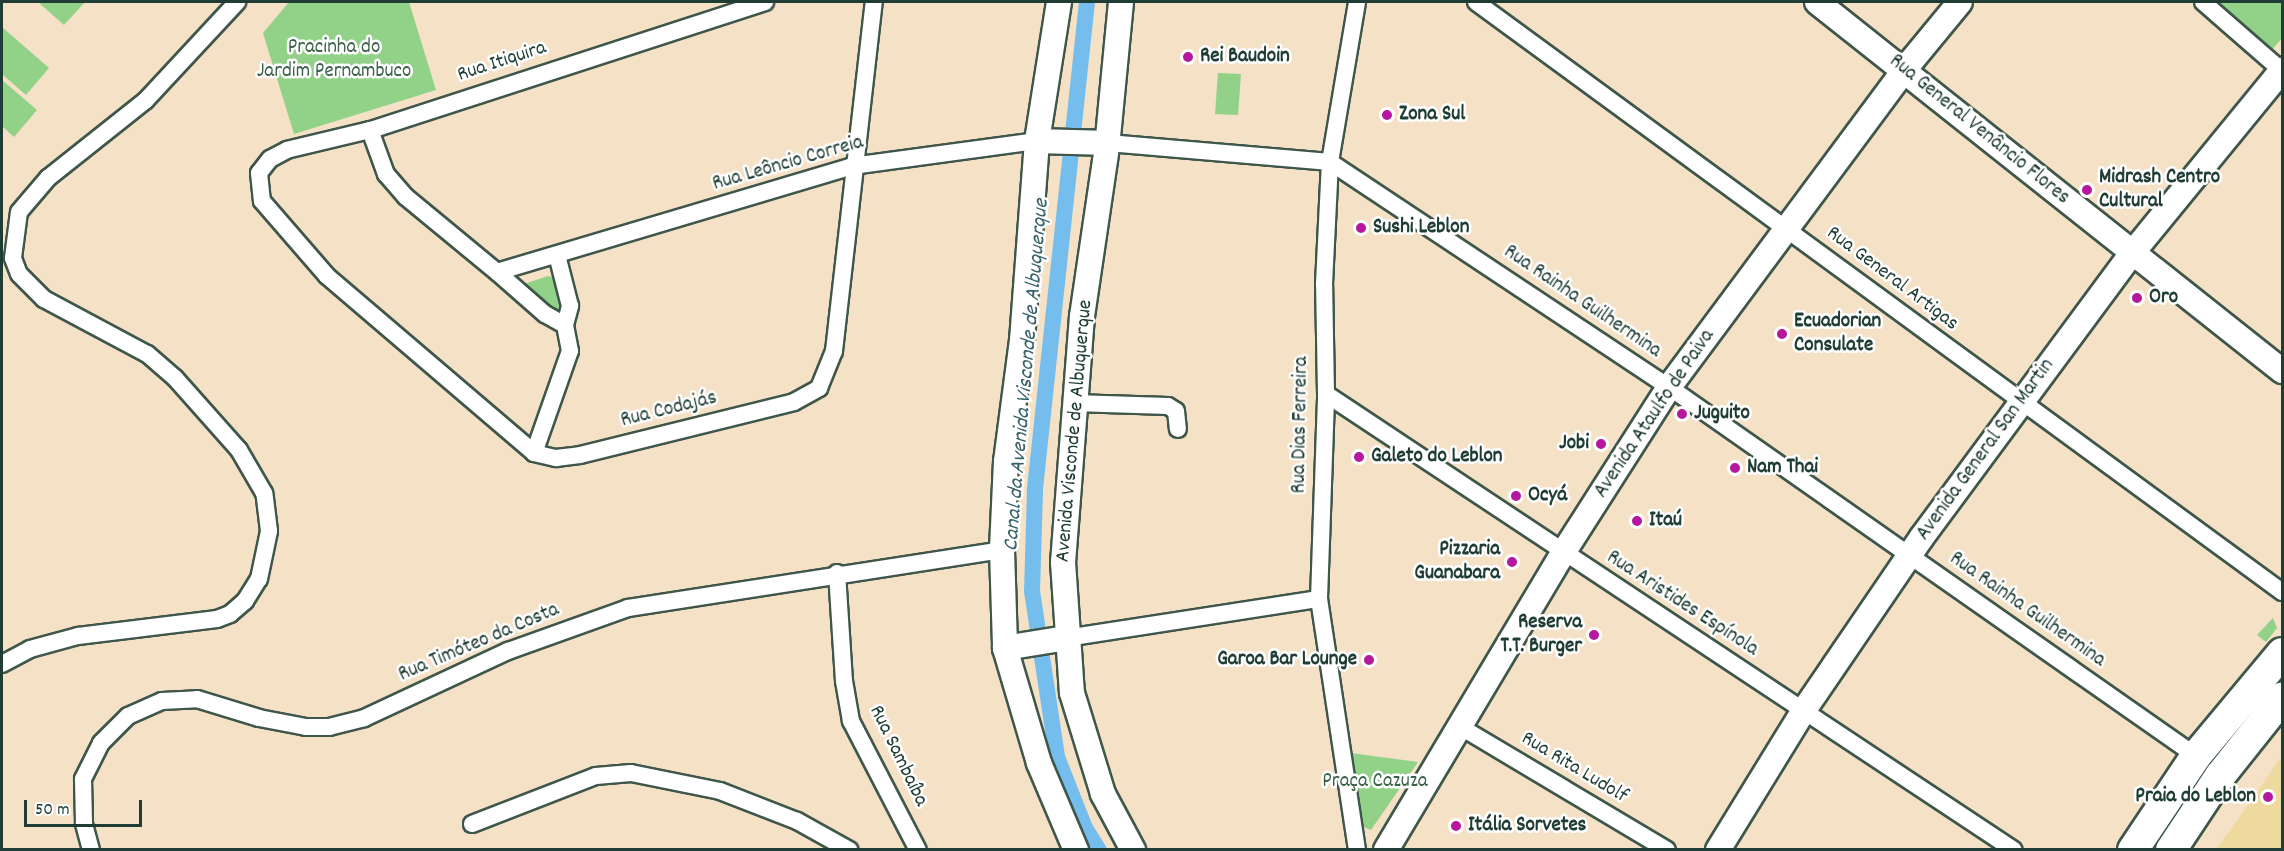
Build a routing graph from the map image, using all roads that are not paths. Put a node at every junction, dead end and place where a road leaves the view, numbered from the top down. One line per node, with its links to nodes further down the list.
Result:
1 (237, 2): 39 (street)
2 (765, 2): 13 (street, Rua Itiquira)
3 (874, 2): 17 (street, Rua Codajás)
4 (1059, 2): 14 (main road)
5 (1121, 2): 15 (main road, Avenida Visconde de Albuquerque)
6 (1357, 2): 16 (street, Rua Dias Ferreira)
7 (1476, 2): 18 (street, Rua General Artigas)
8 (1817, 2): 11 (main road, Rua General Venâncio Flores)
9 (1960, 2): 11 (main road, Avenida Ataulfo de Paiva)
10 (2203, 2): 12 (street)
11 (1904, 70): 18 (main road, Avenida Ataulfo de Paiva); 19 (main road, Rua General Venâncio Flores)
12 (2282, 70): 19 (main road, Avenida General San Martin)
13 (370, 130): 21 (street); 29 (street, Rua Itiquira)
14 (1037, 141): 15 (main road); 17 (street, Rua Leôncio Correia); 30 (main road)
15 (1108, 142): 16 (street, Rua Rainha Guilhermina); 26 (main road, Avenida Visconde de Albuquerque)
16 (1330, 162): 24 (street, Rua Rainha Guilhermina); 25 (street, Rua Dias Ferreira)
17 (852, 166): 20 (street, Rua Leôncio Correia); 29 (street, Rua Codajás)
18 (1787, 229): 24 (main road, Avenida Ataulfo de Paiva); 27 (street, Rua General Artigas)
19 (2133, 252): 23 (main road, Rua General Venâncio Flores); 27 (main road, Avenida General San Martin)
20 (556, 255): 21 (street, Rua Leôncio Correia); 22 (street)
21 (497, 272): 22 (street)
22 (565, 325): 29 (street)
23 (2283, 371)
24 (1669, 387): 31 (main road, Avenida Ataulfo de Paiva); 32 (street, Rua Rainha Guilhermina)
25 (1326, 394): 31 (street, Rua Aristides Espínola); 35 (street, Rua Dias Ferreira)
26 (1073, 403): 28 (street); 36 (main road, Avenida Visconde de Albuquerque)
27 (2020, 403): 32 (main road, Avenida General San Martin); 34 (street, Rua General Artigas)
28 (1178, 429)
29 (534, 453)
30 (1002, 550): 33 (street, Rua Timóteo da Costa); 37 (main road)
31 (1563, 553): 41 (street, Rua Aristides Espínola); 42 (main road, Avenida Ataulfo de Paiva)
32 (1909, 556): 41 (main road, Avenida General San Martin); 43 (street, Rua Rainha Guilhermina)
33 (837, 573): 45 (street, Rua Timóteo da Costa); 47 (street, Rua Sambaíba)
34 (2283, 592)
35 (1319, 599): 36 (street); 50 (street, Rua Dias Ferreira)
36 (1066, 638): 37 (main road); 49 (main road, Avenida Visconde de Albuquerque)
37 (1005, 648): 48 (main road)
38 (2283, 653): 43 (highway)
39 (2, 664)
40 (2283, 698): 56 (highway)
41 (1804, 710): 53 (main road, Avenida General San Martin); 54 (street, Rua Aristides Espínola)
42 (1459, 726): 51 (main road, Avenida Ataulfo de Paiva); 52 (street, Rua Rita Ludolf)
43 (2196, 756): 55 (highway)
44 (472, 824): 46 (street)
45 (91, 849)
46 (849, 849)
47 (918, 849)
48 (1076, 849)
49 (1133, 849)
50 (1357, 849)
51 (1386, 849)
52 (1667, 849)
53 (1718, 849)
54 (2014, 849)
55 (2133, 849)
56 (2170, 849)

